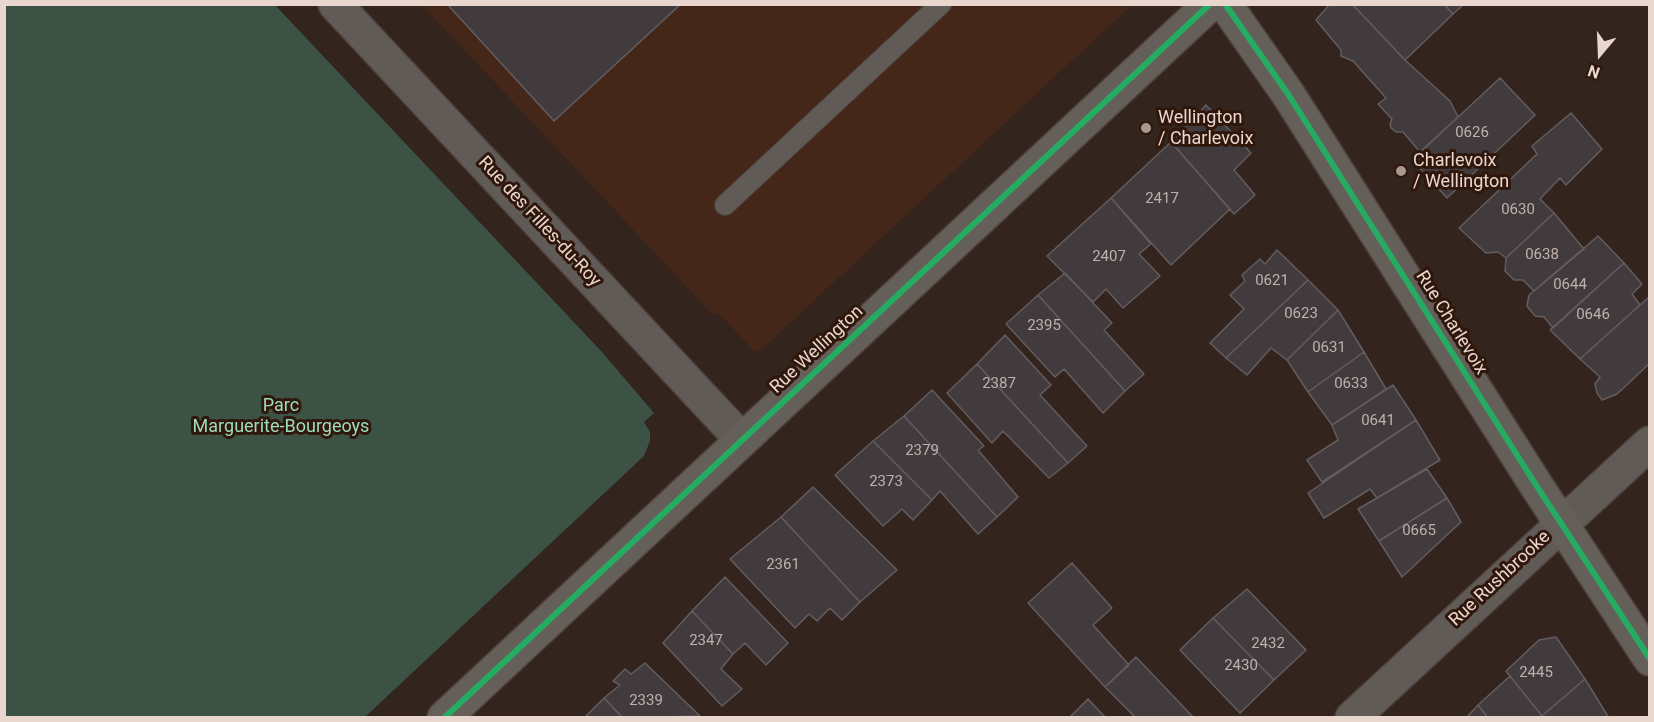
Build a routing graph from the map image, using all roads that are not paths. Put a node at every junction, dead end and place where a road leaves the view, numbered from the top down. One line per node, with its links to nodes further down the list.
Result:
1 (336, 4): 6 (street, Rue des Filles-du-Roy)
2 (941, 4): 5 (lane)
3 (1210, 4): 6 (main road, Rue Wellington)
4 (1225, 4): 8 (main road, Rue Charlevoix)
5 (725, 205)
6 (742, 440): 10 (main road, Rue Wellington)
7 (1650, 443): 8 (street, Rue Rushbrooke)
8 (1560, 524): 9 (main road, Rue Charlevoix); 11 (street, Rue Rushbrooke)
9 (1650, 659)
10 (444, 717)
11 (1352, 717)

